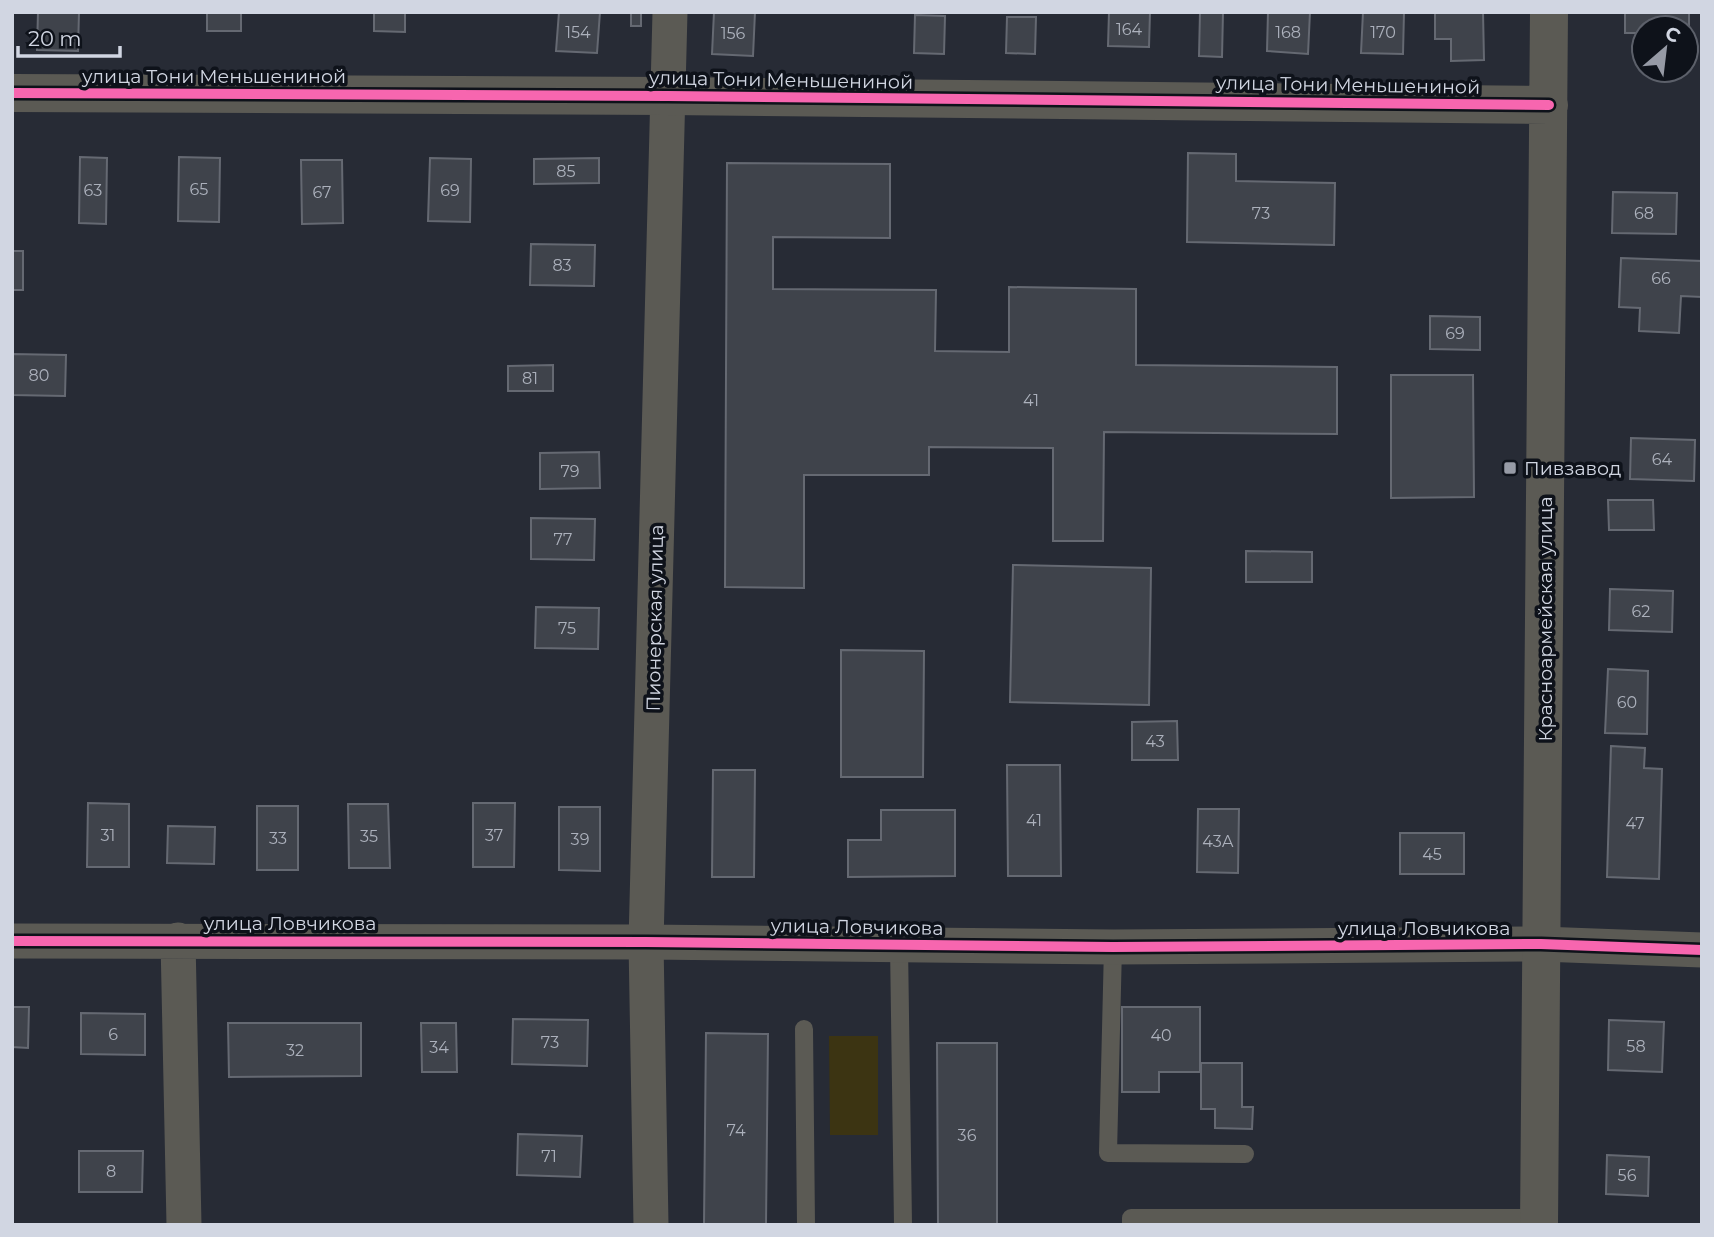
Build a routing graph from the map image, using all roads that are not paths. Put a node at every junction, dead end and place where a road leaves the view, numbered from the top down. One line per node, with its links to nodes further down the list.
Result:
1 (670, 12): 4 (street, Пионерская улица)
2 (1549, 12): 5 (street, Красноармейская улица)
3 (12, 93): 4 (street, улица Тони Меньшениной)
4 (668, 96): 5 (street, улица Тони Меньшениной); 8 (street, Пионерская улица)
5 (1549, 105): 9 (street, Красноармейская улица)
6 (178, 940): 7 (street, улица Ловчикова); 8 (street, улица Ловчикова); 16 (street, улица Ловчикова)
7 (12, 941)
8 (646, 942): 10 (street, улица Ловчикова); 17 (street, Пионерская улица)
9 (1541, 944): 11 (street, улица Ловчикова); 12 (street, улица Ловчикова); 15 (street, Красноармейская улица)
10 (900, 945): 11 (street, улица Ловчикова); 19 (lane)
11 (1113, 947): 14 (lane)
12 (1702, 950)
13 (804, 1029): 18 (lane)
14 (1245, 1154)
15 (1539, 1222): 20 (lane)
16 (184, 1225)
17 (651, 1225)
18 (806, 1225)
19 (903, 1225)
20 (1131, 1225)

